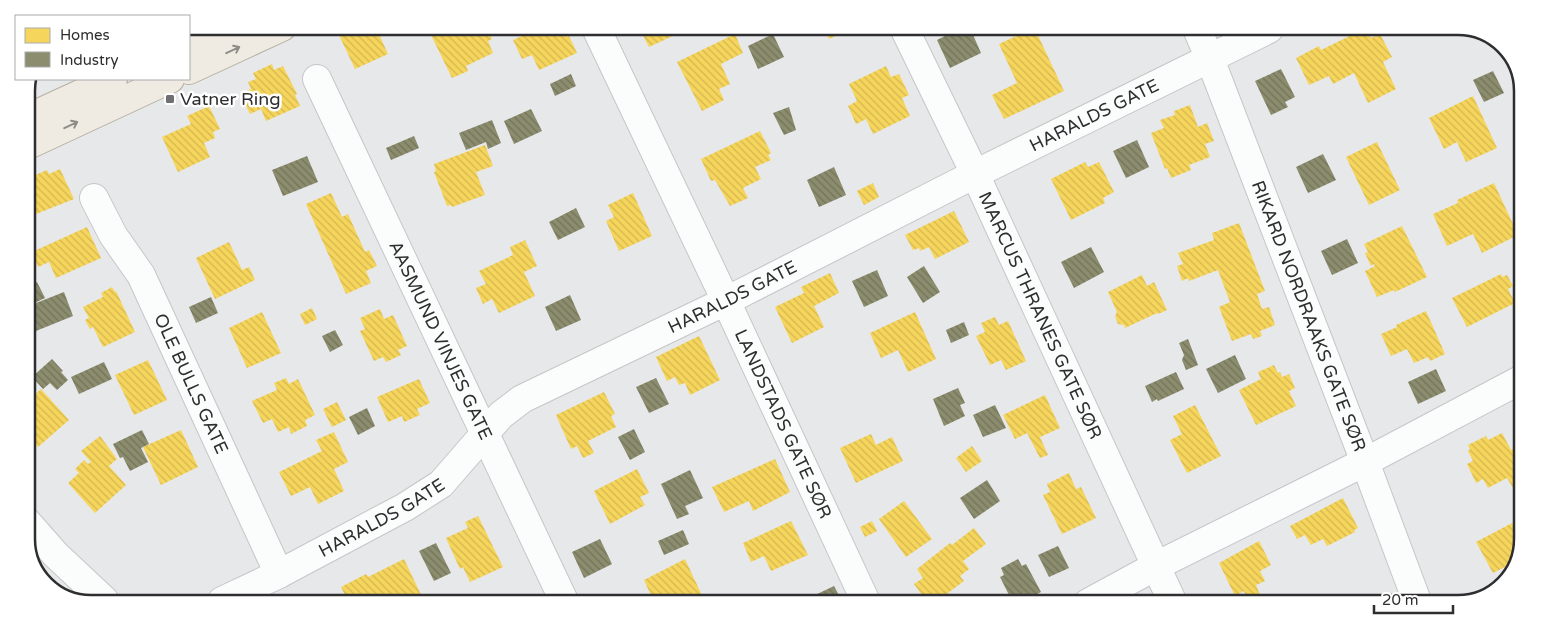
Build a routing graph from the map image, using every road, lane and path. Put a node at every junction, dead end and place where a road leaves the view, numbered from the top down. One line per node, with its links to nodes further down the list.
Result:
1 (208, 35): 7 (main road)
2 (265, 35): 9 (main road, one-way to 2)
3 (599, 35): 17 (street, LANDSTADS GATE SØR)
4 (907, 35): 15 (street, MARCUS THRANES GATE SØR)
5 (1200, 35): 8 (street, RIKARD NORDRAAKS GATE SØR)
6 (1257, 35): 8 (street, HARALDS GATE)
7 (190, 44)
8 (1210, 59): 15 (street, HARALDS GATE); 20 (street, RIKARD NORDRAAKS GATE SØR)
9 (190, 70)
10 (317, 79): 19 (street, AASMUND VINJES GATE)
11 (112, 80): 13 (main road)
12 (168, 80): 14 (main road, one-way to 12)
13 (35, 116)
14 (35, 142)
15 (975, 174): 17 (street, HARALDS GATE); 22 (street, MARCUS THRANES GATE SØR)
16 (94, 198): 23 (street, OLE BULLS GATE)
17 (726, 301): 19 (street, HARALDS GATE); 27 (street, LANDSTADS GATE SØR)
18 (1514, 383): 20 (street)
19 (484, 435): 23 (street, HARALDS GATE); 26 (street, AASMUND VINJES GATE)
20 (1365, 462): 22 (street); 30 (street, RIKARD NORDRAAKS GATE SØR)
21 (35, 531): 24 (street)
22 (1156, 566): 28 (street); 29 (street, MARCUS THRANES GATE SØR)
23 (279, 574): 25 (street, HARALDS GATE)
24 (99, 595)
25 (235, 595)
26 (561, 595)
27 (863, 595)
28 (1103, 595)
29 (1169, 595)
30 (1415, 595)

